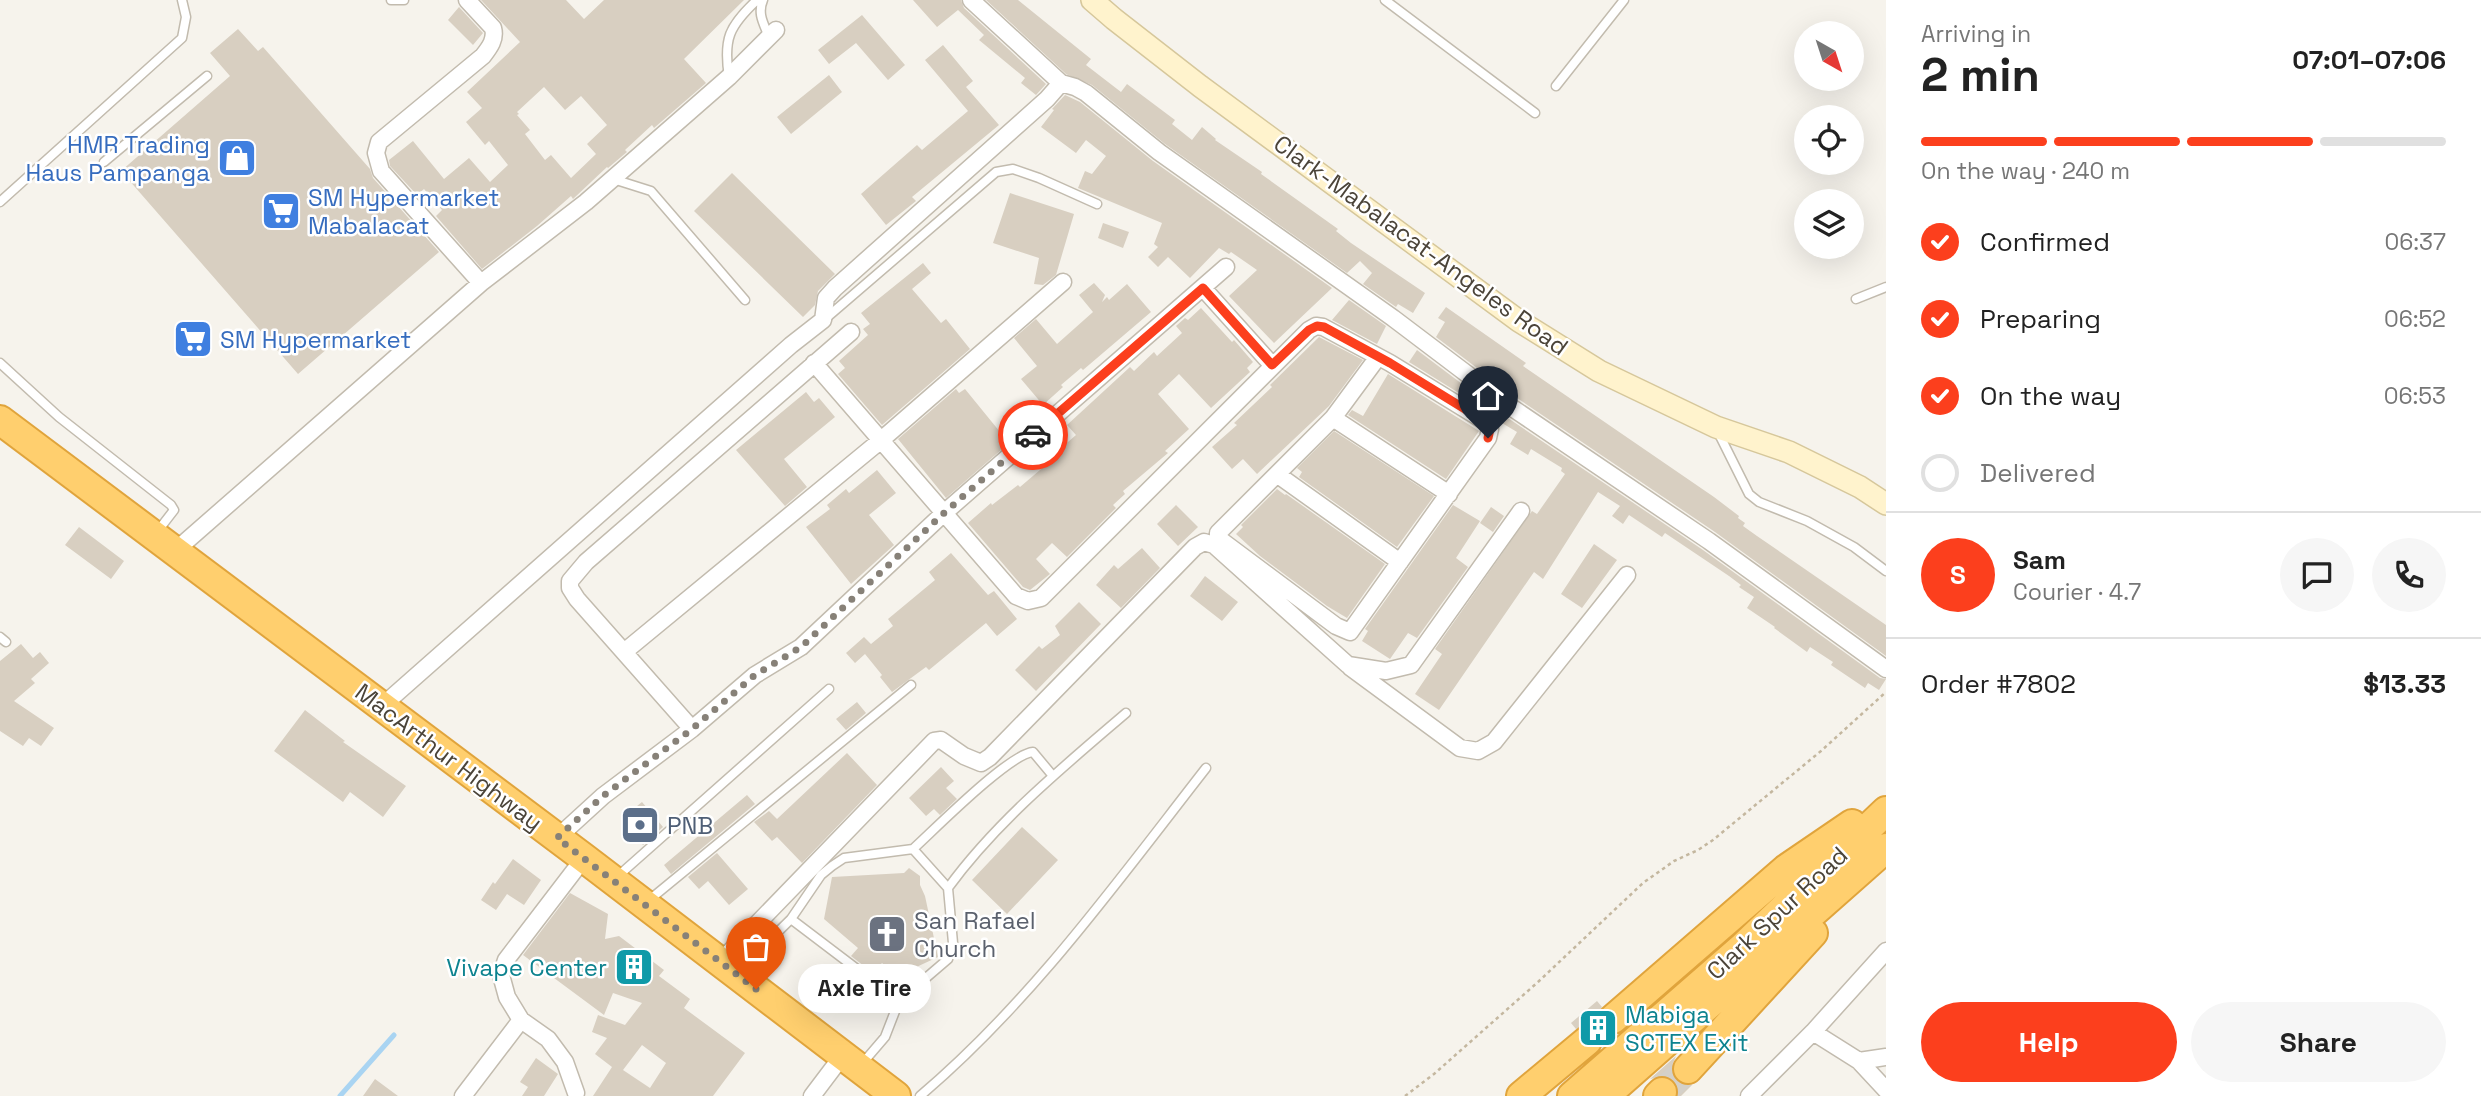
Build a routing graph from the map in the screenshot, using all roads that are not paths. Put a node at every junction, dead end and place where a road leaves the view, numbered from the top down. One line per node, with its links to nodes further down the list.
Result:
1 (182, 0): 19 (lane)
2 (391, 0): 3 (lane)
3 (404, 0)
4 (467, 0): 23 (street)
5 (757, 0): 13 (lane)
6 (763, 0): 11 (lane)
7 (971, 0): 14 (street)
8 (1093, 0): 36 (main road, Clark-Mabalacat-Angeles Road)
9 (1385, 0): 16 (lane)
10 (1624, 0): 15 (lane)
11 (773, 34): 13 (street)
12 (207, 76): 17 (lane)
13 (729, 77): 18 (street)
14 (1061, 83): 28 (street); 49 (street)
15 (1556, 86)
16 (1535, 113)
17 (104, 162)
18 (613, 179): 23 (street); 27 (lane)
19 (0, 202)
20 (1097, 204): 28 (lane)
21 (1226, 267): 25 (street)
22 (1063, 282): 37 (street)
23 (481, 283): 43 (street)
24 (1886, 287): 26 (lane)
25 (1203, 288): 33 (street); 42 (street)
26 (1856, 299)
27 (745, 300)
28 (823, 320): 52 (street)
29 (851, 332): 32 (street)
30 (1378, 357): 33 (street); 34 (street); 39 (street)
31 (0, 363): 43 (lane)
32 (814, 363): 37 (street); 47 (street)
33 (1272, 365): 42 (street)
34 (1332, 418): 38 (street); 39 (street)
35 (1, 424): 43 (highway, MacArthur Highway)
36 (1716, 427): 40 (main road, Clark-Mabalacat-Angeles Road); 45 (lane)
37 (880, 441): 42 (street); 47 (street)
38 (1278, 475): 44 (street); 44 (street)
39 (1449, 494): 44 (street)
40 (1886, 504)
41 (1521, 511): 48 (street)
42 (944, 513): 54 (street)
43 (164, 543): 52 (highway, MacArthur Highway)
44 (1400, 562)
45 (1886, 571)
46 (1627, 575): 48 (street)
47 (624, 652): 54 (street)
48 (1348, 665): 68 (street)
49 (1886, 669)
50 (911, 685): 65 (lane)
51 (829, 689): 63 (lane)
52 (381, 707): 59 (highway, MacArthur Highway)
53 (1126, 713): 56 (lane)
54 (692, 729): 59 (street)
55 (1206, 768): 82 (lane)
56 (1054, 776): 60 (lane); 64 (lane)
57 (1886, 801): 70 (highway)
58 (1886, 811): 84 (highway, Clark Spur Road)
59 (557, 838): 62 (highway, MacArthur Highway)
60 (913, 849): 64 (lane); 66 (lane)
61 (1886, 849): 76 (highway); 85 (highway, Clark Spur Road)
62 (584, 858): 63 (highway, MacArthur Highway); 71 (street)
63 (613, 881): 65 (highway, MacArthur Highway)
64 (948, 888): 69 (lane)
65 (644, 904): 68 (highway, MacArthur Highway)
66 (791, 919): 68 (lane); 69 (lane)
67 (1886, 951): 72 (street)
68 (728, 968): 77 (highway, MacArthur Highway)
69 (899, 1001): 77 (lane)
70 (1613, 1019)
71 (521, 1020): 79 (street); 80 (street)
72 (1813, 1032): 75 (street); 86 (street)
73 (1587, 1041): 83 (highway)
74 (1886, 1058): 75 (street)
75 (1859, 1060): 78 (street)
76 (1688, 1069)
77 (870, 1078): 81 (street)
78 (1886, 1090)
79 (576, 1093)
80 (463, 1096)
81 (812, 1096)
82 (920, 1096)
83 (1521, 1096)
84 (1572, 1096)
85 (1605, 1096)
86 (1749, 1096)

